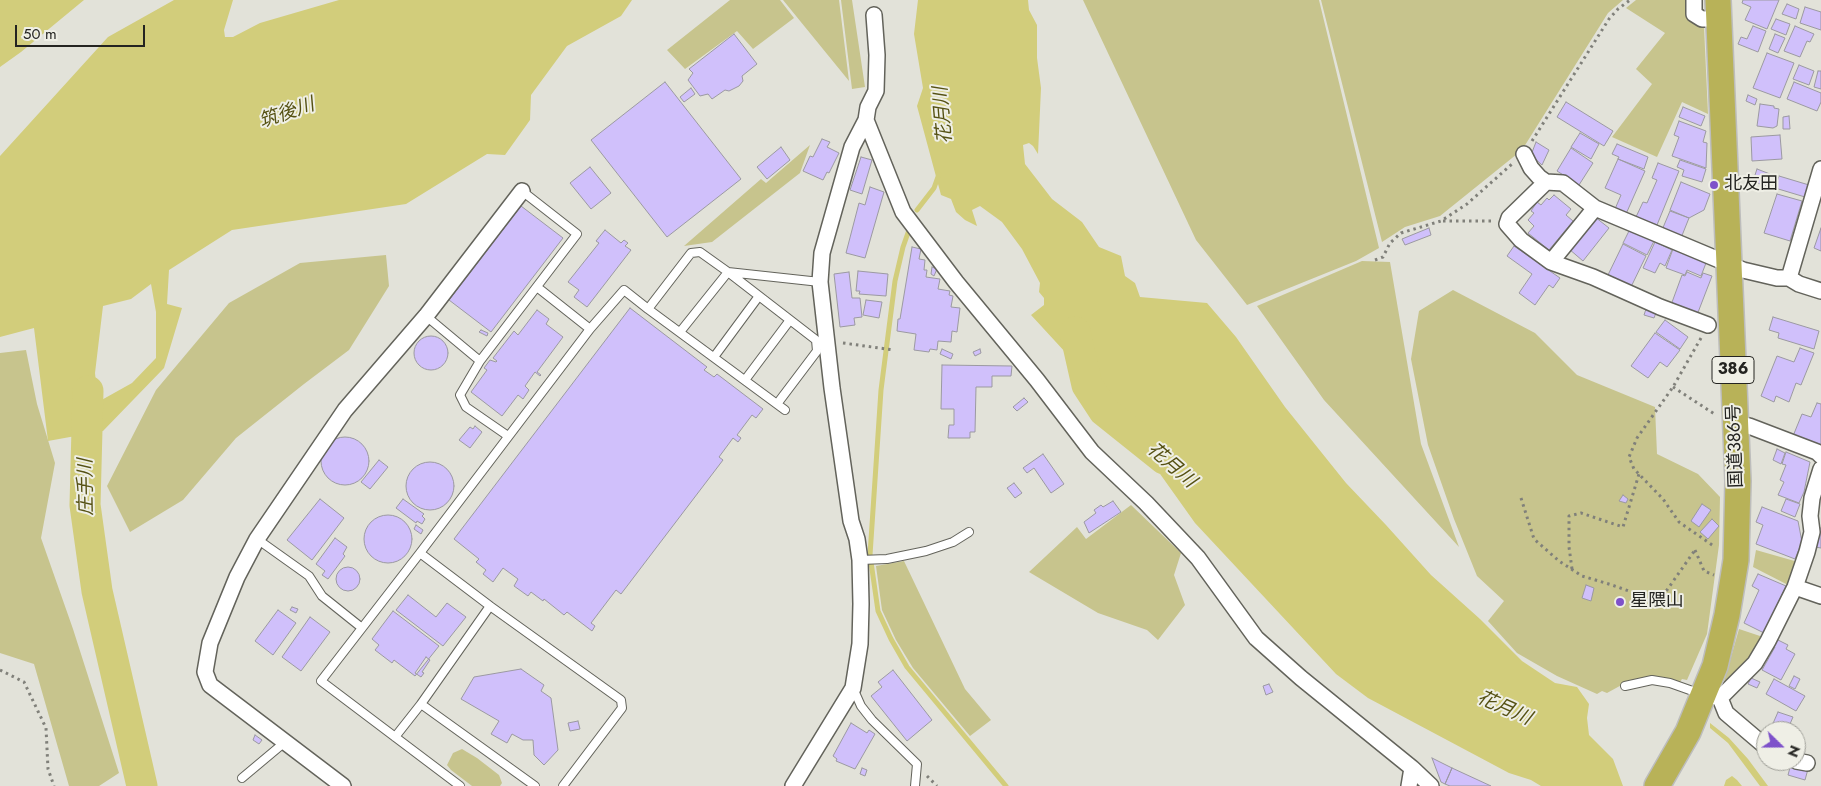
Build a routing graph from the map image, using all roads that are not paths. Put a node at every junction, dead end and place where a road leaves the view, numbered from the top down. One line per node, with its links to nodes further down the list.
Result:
1 (1694, 0): 2 (street)
2 (1718, 9): 11 (highway, 国道386号 / 386)
3 (874, 15): 4 (street)
4 (866, 120): 14 (street); 48 (street)
5 (1524, 154): 7 (street)
6 (1821, 169): 13 (street)
7 (1546, 182): 9 (street); 10 (street)
8 (522, 191): 15 (lane); 19 (street)
9 (1595, 208): 10 (street); 11 (street)
10 (1551, 262): 21 (street)
11 (1729, 264): 13 (street); 29 (highway, 国道386号 / 386)
12 (728, 272): 14 (lane); 17 (lane); 18 (lane); 23 (lane)
13 (1789, 278): 16 (street)
14 (820, 282): 36 (street)
15 (537, 288): 22 (lane); 25 (lane)
16 (1821, 291)
17 (758, 296): 20 (lane); 24 (lane)
18 (648, 309): 22 (lane); 23 (lane)
19 (426, 316): 25 (lane); 34 (street)
20 (790, 320): 26 (lane); 27 (lane)
21 (1708, 325)
22 (590, 329): 30 (lane)
23 (680, 332): 24 (lane)
24 (714, 357): 26 (lane)
25 (480, 361): 30 (lane)
26 (745, 380): 27 (lane)
27 (777, 404): 28 (lane)
28 (784, 410)
29 (1736, 423): 31 (street); 43 (highway, 国道386号 / 386)
30 (508, 436): 35 (lane)
31 (1821, 456)
32 (1821, 469): 37 (street)
33 (969, 532): 36 (lane)
34 (257, 539): 40 (lane); 47 (street)
35 (420, 553): 39 (lane); 40 (lane)
36 (866, 560): 42 (street)
37 (1795, 587): 38 (street); 43 (street)
38 (1821, 596)
39 (490, 606): 44 (lane); 53 (lane)
40 (362, 628): 45 (lane)
41 (1624, 686): 43 (lane)
42 (853, 688): 54 (street); 55 (lane)
43 (1712, 696): 46 (street); 58 (highway, 国道386号 / 386)
44 (421, 704): 45 (lane); 52 (lane)
45 (395, 737): 51 (lane)
46 (1756, 738)
47 (285, 742): 49 (lane); 50 (street)
48 (1412, 768): 56 (street); 57 (street)
49 (242, 778)
50 (343, 786)
51 (460, 786)
52 (535, 786)
53 (563, 786)
54 (793, 786)
55 (915, 786)
56 (1409, 786)
57 (1431, 786)
58 (1657, 786)

